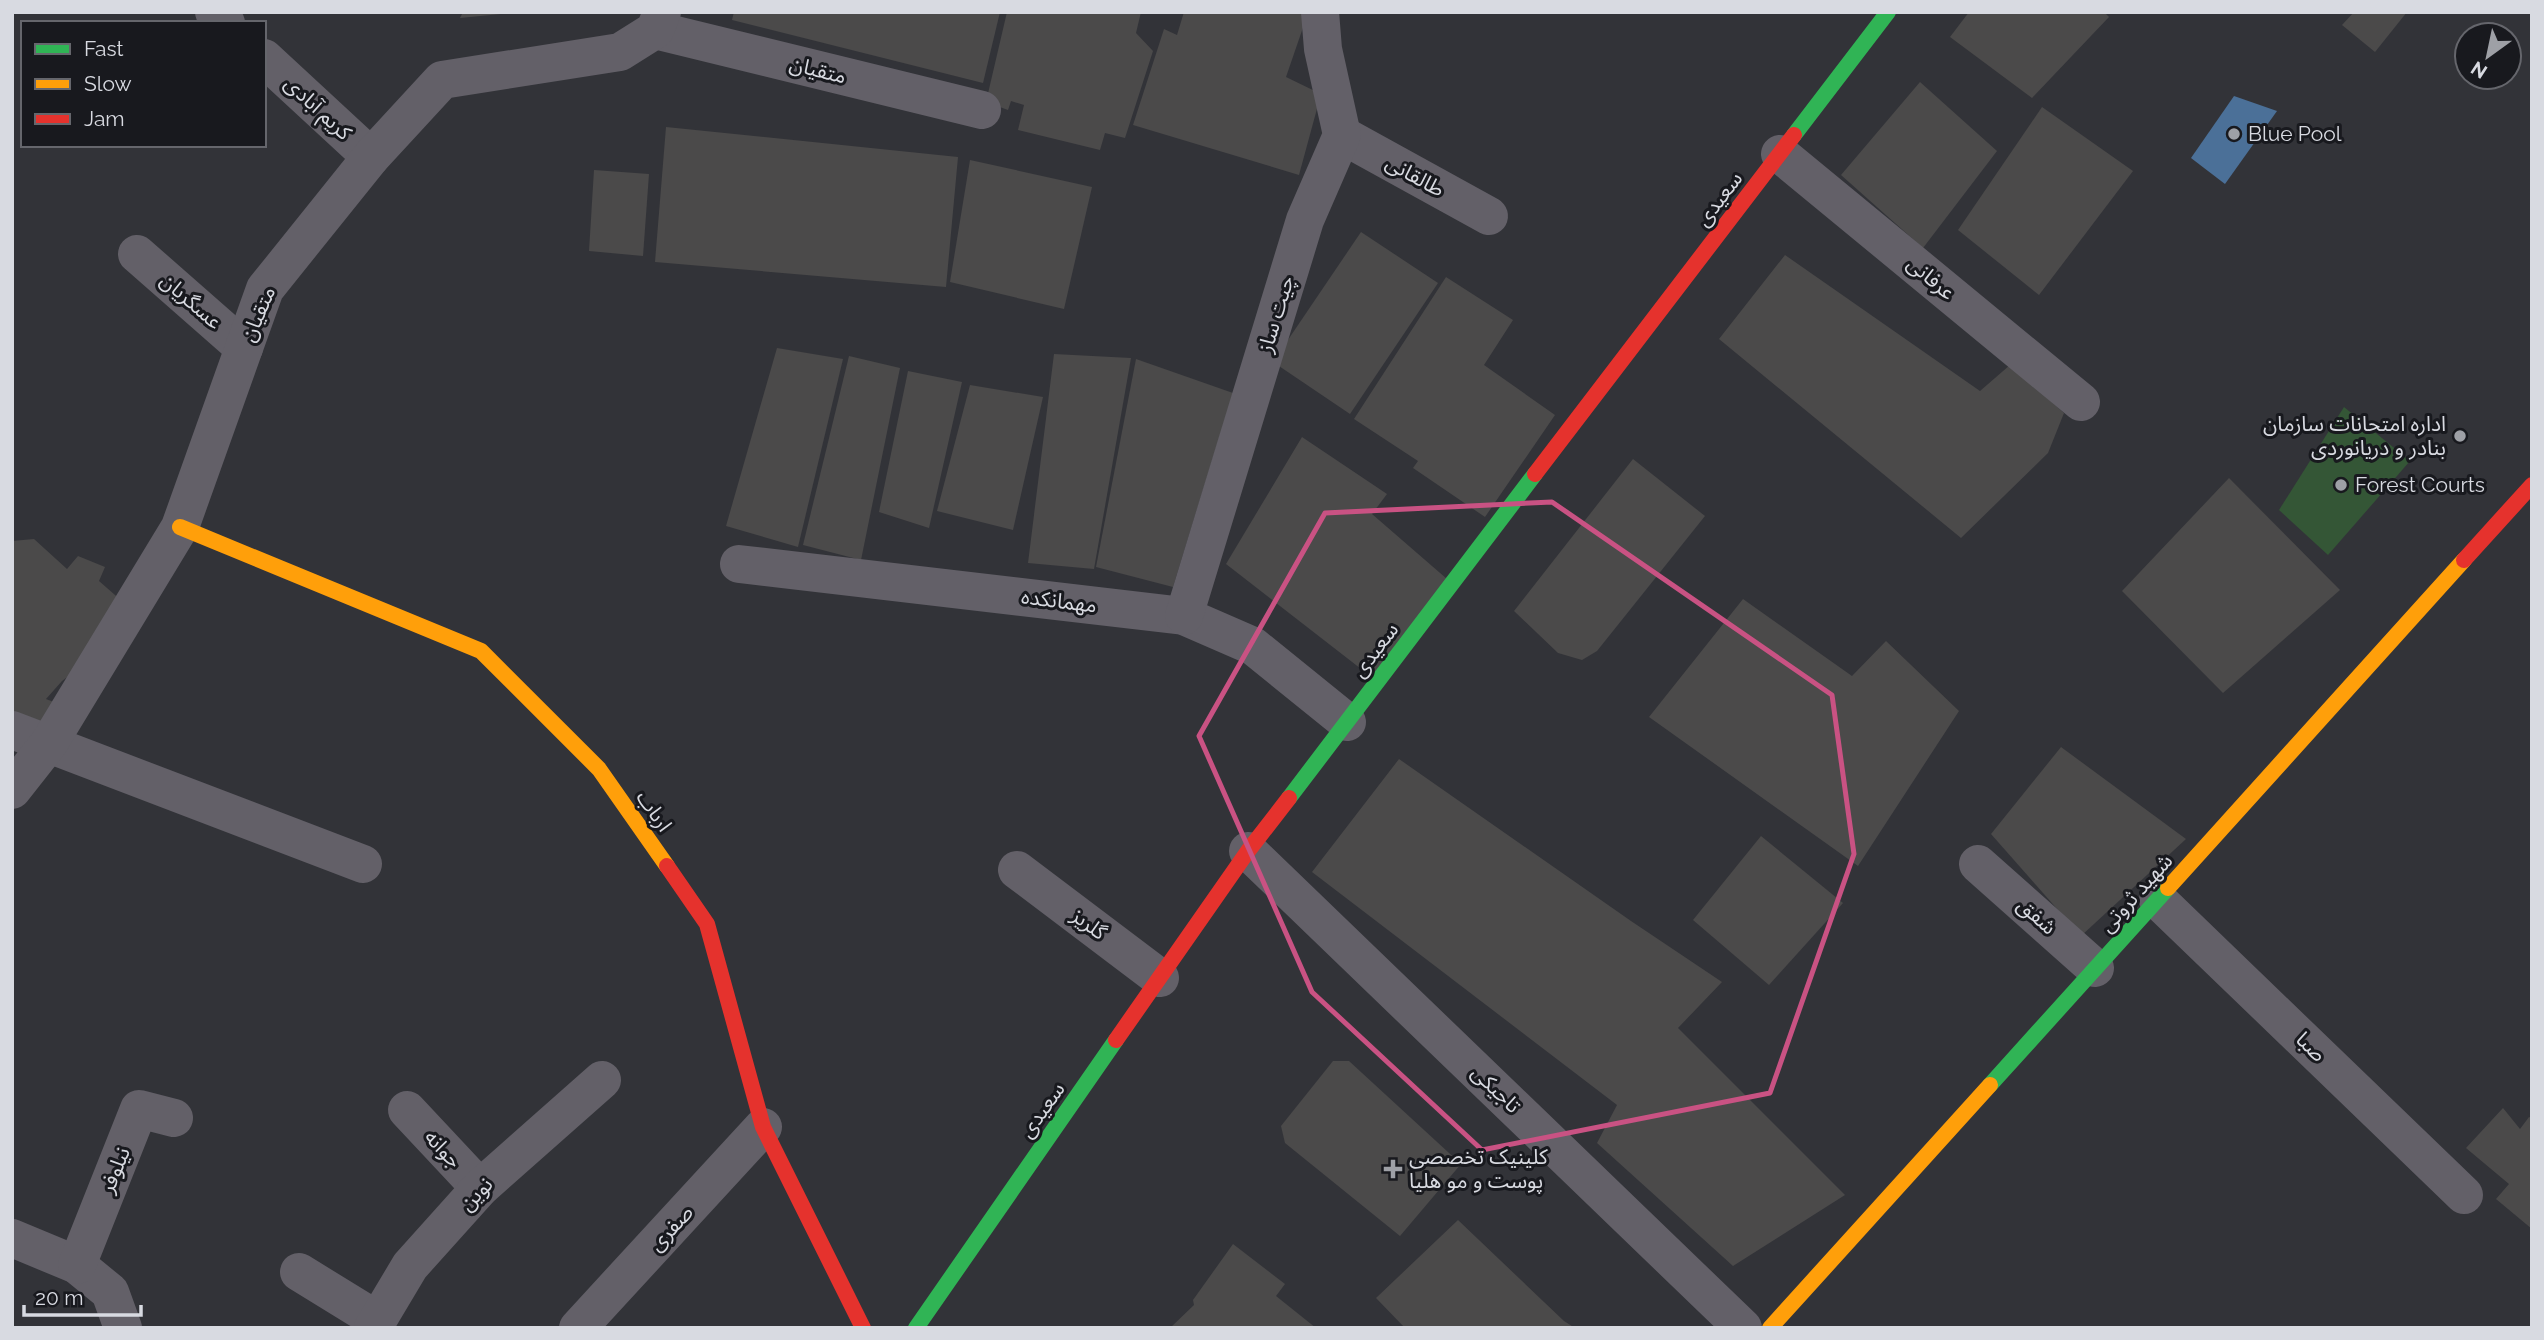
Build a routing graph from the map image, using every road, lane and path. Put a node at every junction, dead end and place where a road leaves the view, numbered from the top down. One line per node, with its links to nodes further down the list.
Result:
1 (1320, 12): 6 (street)
2 (1888, 12): 7 (street, سعیدی)
3 (658, 21): 5 (street, متقیان); 8 (street, متقیان)
4 (266, 60): 8 (street, کریم آبادی)
5 (982, 110)
6 (1342, 135): 9 (street, طالقانی); 16 (street, چیت ساز)
7 (1780, 154): 12 (street, عرفانی); 17 (street, سعیدی)
8 (371, 157): 11 (street, متقیان)
9 (1489, 216)
10 (137, 254): 11 (street, عسگریان)
11 (244, 348): 14 (street, متقیان)
12 (2081, 402)
13 (2532, 485): 25 (street, شهید ثروتی)
14 (180, 527): 19 (street, متقیان); 31 (street, ارباب)
15 (738, 564): 16 (street, مهمانکده)
16 (1184, 616): 17 (street, مهمانکده)
17 (1347, 722): 21 (street, سعیدی)
18 (12, 730): 19 (street)
19 (49, 743): 20 (street, متقیان); 22 (street)
20 (12, 790)
21 (1248, 851): 27 (street, سعیدی); 42 (street, تاجیکی)
22 (363, 864)
23 (1978, 864): 26 (street, شفق)
24 (1017, 870): 27 (street, گلریز)
25 (2158, 900): 26 (street, شهید ثروتی); 33 (street, صبا)
26 (2095, 968): 43 (street, شهید ثروتی)
27 (1160, 978): 41 (street, سعیدی)
28 (602, 1080): 32 (street, نوین)
29 (407, 1110): 32 (street, جوانه)
30 (174, 1118): 35 (street, نیلوفر)
31 (763, 1127): 39 (street, صفری); 40 (street, ارباب)
32 (480, 1188): 37 (street, نوین)
33 (2464, 1195)
34 (12, 1238): 35 (street)
35 (77, 1265): 38 (street)
36 (299, 1272): 37 (street)
37 (375, 1324)
38 (123, 1328)
39 (578, 1328)
40 (863, 1328)
41 (916, 1328)
42 (1743, 1328)
43 (1770, 1328)

